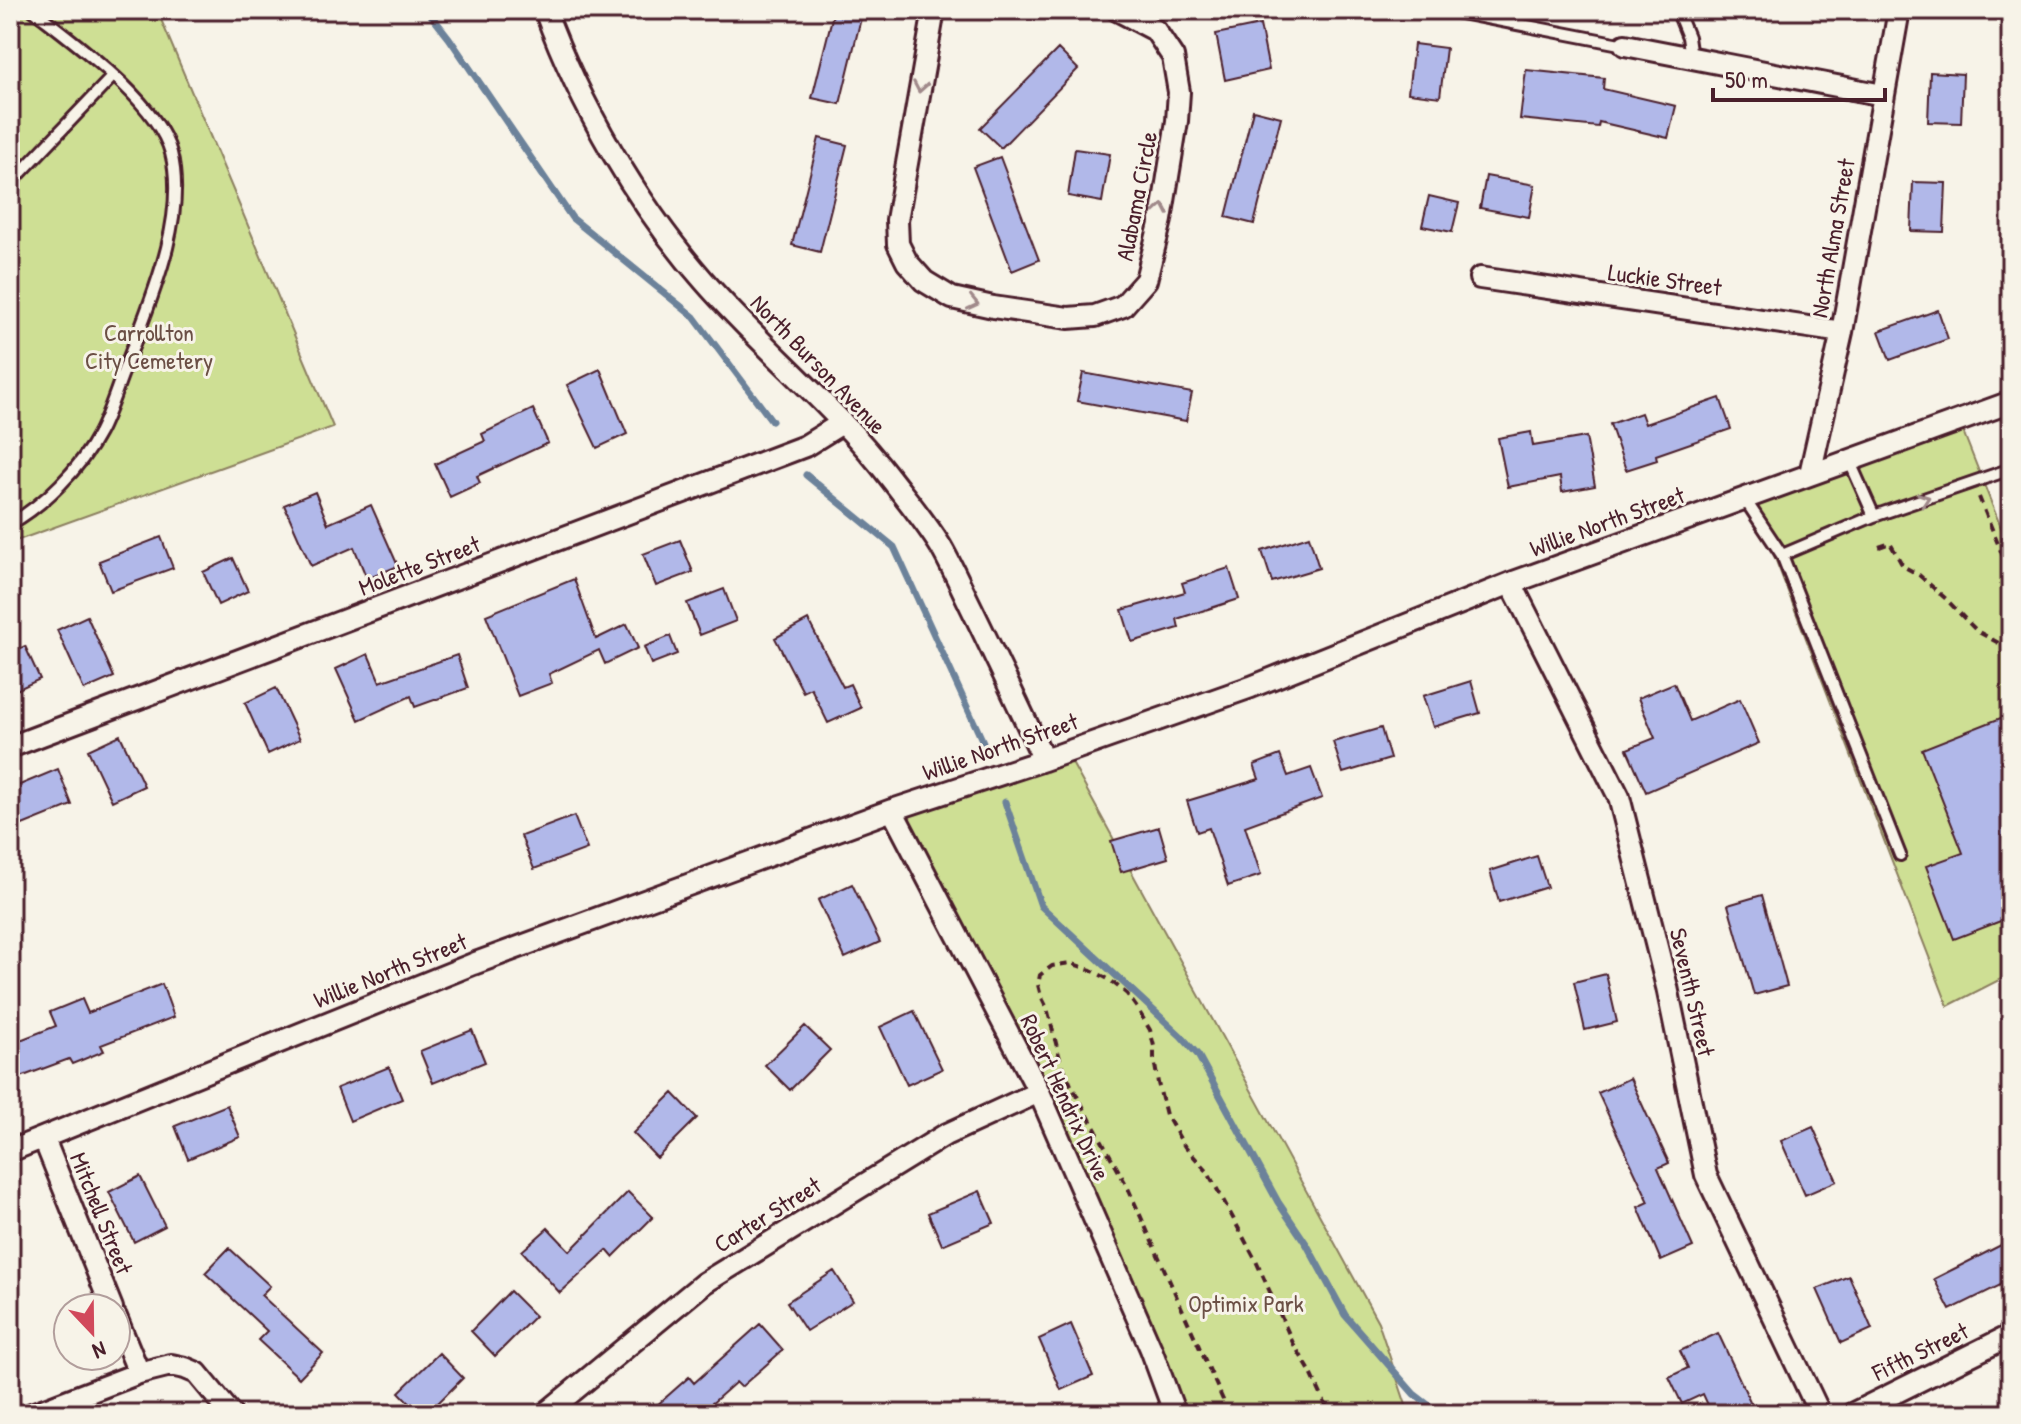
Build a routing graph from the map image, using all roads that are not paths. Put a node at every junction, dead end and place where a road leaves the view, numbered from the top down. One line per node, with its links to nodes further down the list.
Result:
1 (33, 10): 10 (lane)
2 (545, 10): 16 (street, North Burson Avenue)
3 (934, 10): 4 (street, Alabama Circle, one-way to 4)
4 (1117, 10)
5 (1445, 10): 8 (lane)
6 (1677, 10): 9 (lane)
7 (1899, 10): 11 (street, North Alma Street)
8 (1625, 45): 9 (street)
9 (1691, 58): 11 (street)
10 (113, 76): 12 (lane); 22 (lane)
11 (1883, 95): 14 (street, North Alma Street)
12 (10, 184)
13 (1480, 278): 14 (street, Luckie Street)
14 (1842, 332): 19 (street, North Alma Street)
15 (2011, 402): 17 (street, Willie North Street)
16 (842, 423): 25 (street, Molette Street); 26 (street, North Burson Avenue)
17 (1849, 460): 19 (street, Willie North Street); 21 (lane)
18 (2011, 469): 21 (lane, one-way to 18)
19 (1810, 474): 20 (street, Willie North Street)
20 (1744, 498): 23 (lane); 24 (street, Willie North Street)
21 (1874, 516): 23 (lane)
22 (10, 524)
23 (1782, 555): 28 (lane)
24 (1511, 583): 26 (street, Willie North Street); 40 (street, Seventh Street)
25 (10, 747)
26 (1044, 760): 27 (street, Willie North Street)
27 (892, 810): 29 (street, Robert Hendrix Drive); 30 (street, Willie North Street)
28 (1900, 855)
29 (1039, 1092): 38 (street, Carter Street); 39 (street, Robert Hendrix Drive)
30 (44, 1139): 31 (street, Willie North Street); 32 (street, Mitchell Street)
31 (10, 1151)
32 (106, 1292)
33 (2011, 1335): 41 (street, Fifth Street)
34 (132, 1356): 35 (street)
35 (139, 1373): 36 (street); 37 (street)
36 (32, 1414)
37 (231, 1414)
38 (545, 1414)
39 (1175, 1414)
40 (1820, 1414)
41 (1852, 1414)

